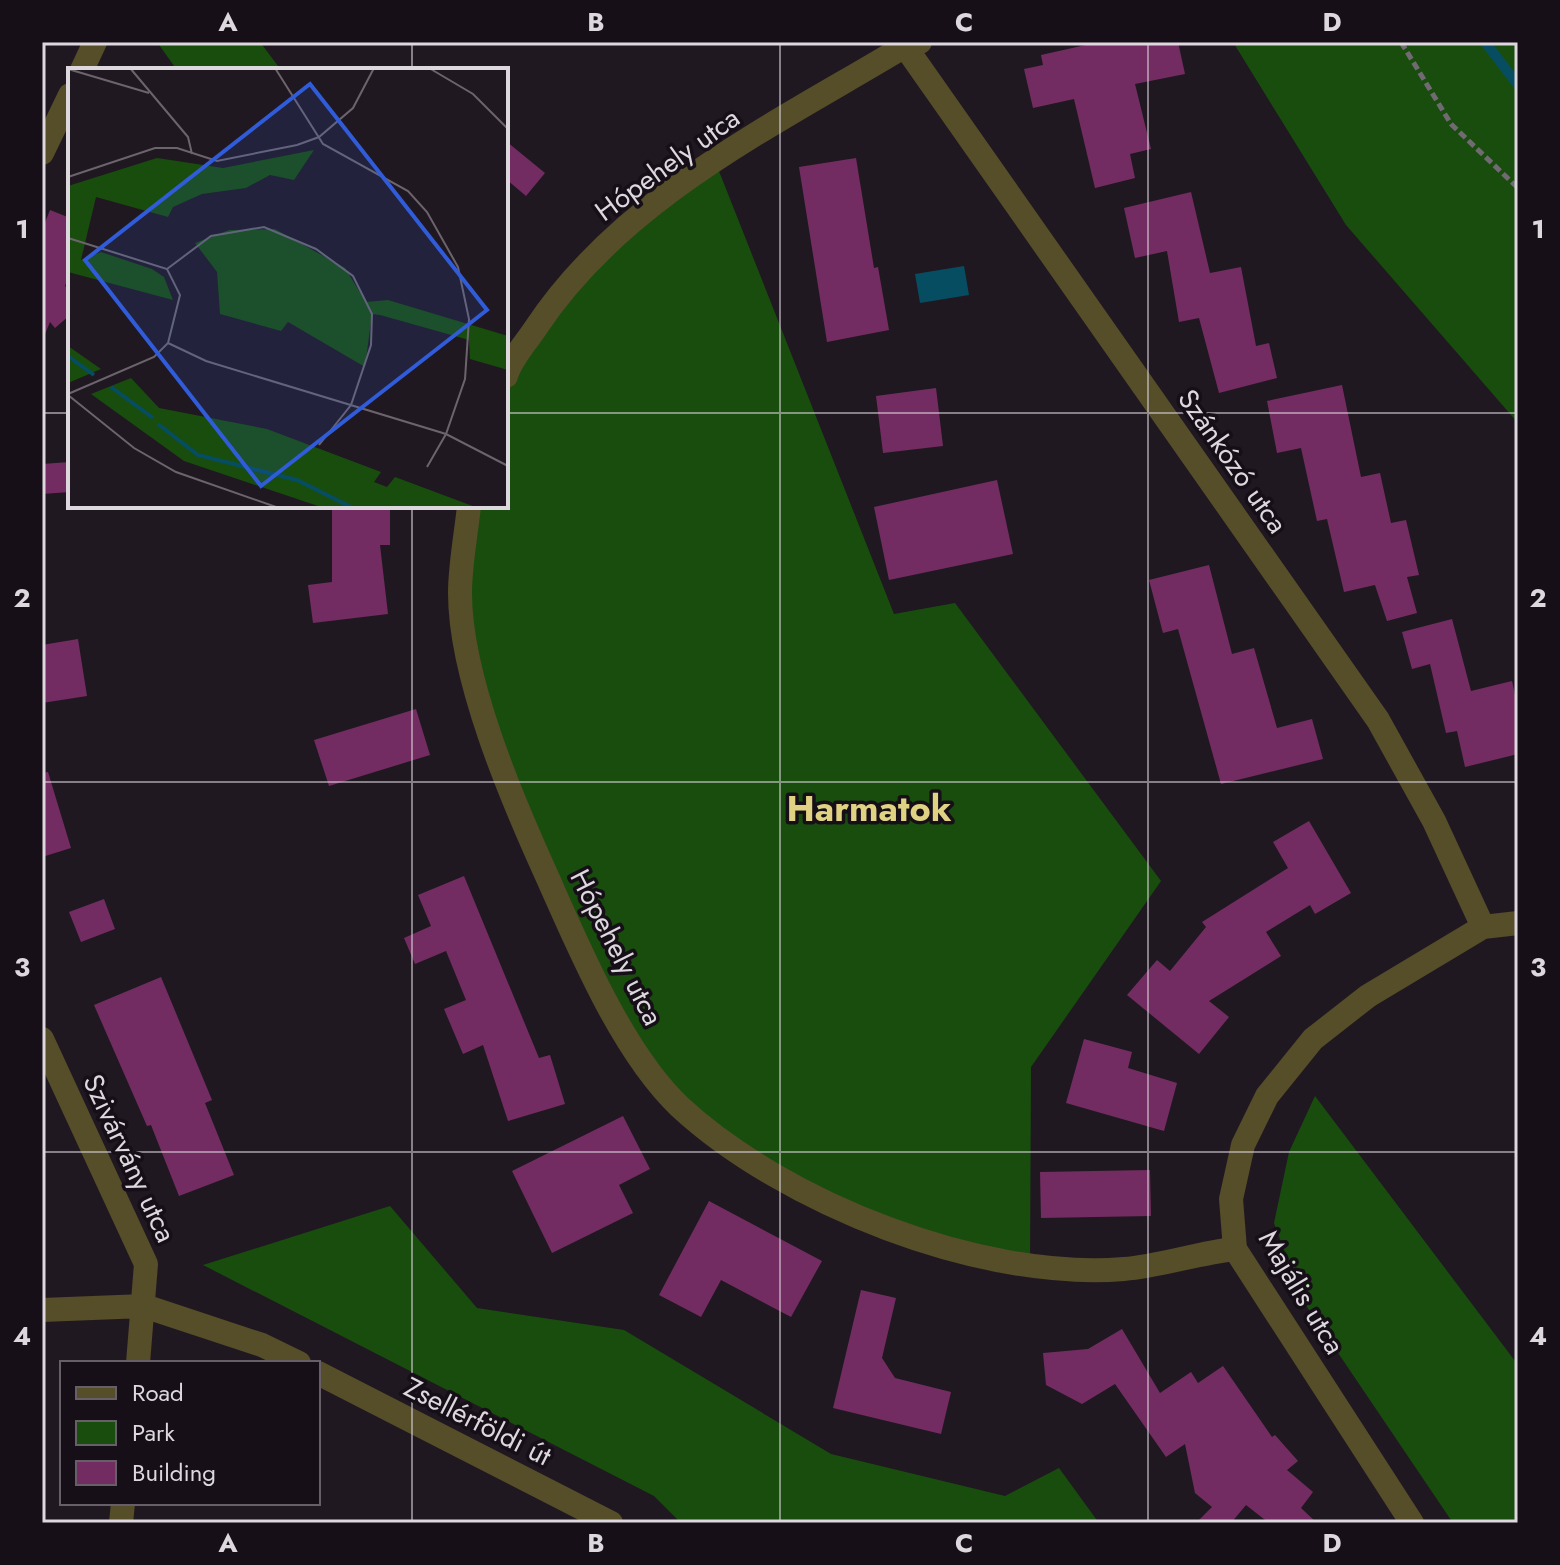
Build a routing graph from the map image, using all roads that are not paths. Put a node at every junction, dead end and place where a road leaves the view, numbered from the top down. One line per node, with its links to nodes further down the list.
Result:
1 (95, 42): 3 (street)
2 (909, 43): 6 (street, Hópehely utca); 9 (street, Szánkózó utca)
3 (83, 68)
4 (68, 99): 5 (street)
5 (42, 153)
6 (508, 373)
7 (469, 508): 11 (street, Hópehely utca)
8 (1518, 923): 9 (street, Majális utca)
9 (1483, 927): 11 (street, Majális utca)
10 (42, 1039): 12 (street, Szivárvány utca)
11 (1235, 1249): 18 (street, Majális utca)
12 (144, 1306): 13 (street); 14 (street, Szivárvány utca); 15 (street)
13 (42, 1310)
14 (138, 1361)
15 (295, 1361)
16 (320, 1374): 17 (street, Zsellérföldi út)
17 (611, 1523)
18 (1412, 1523)

